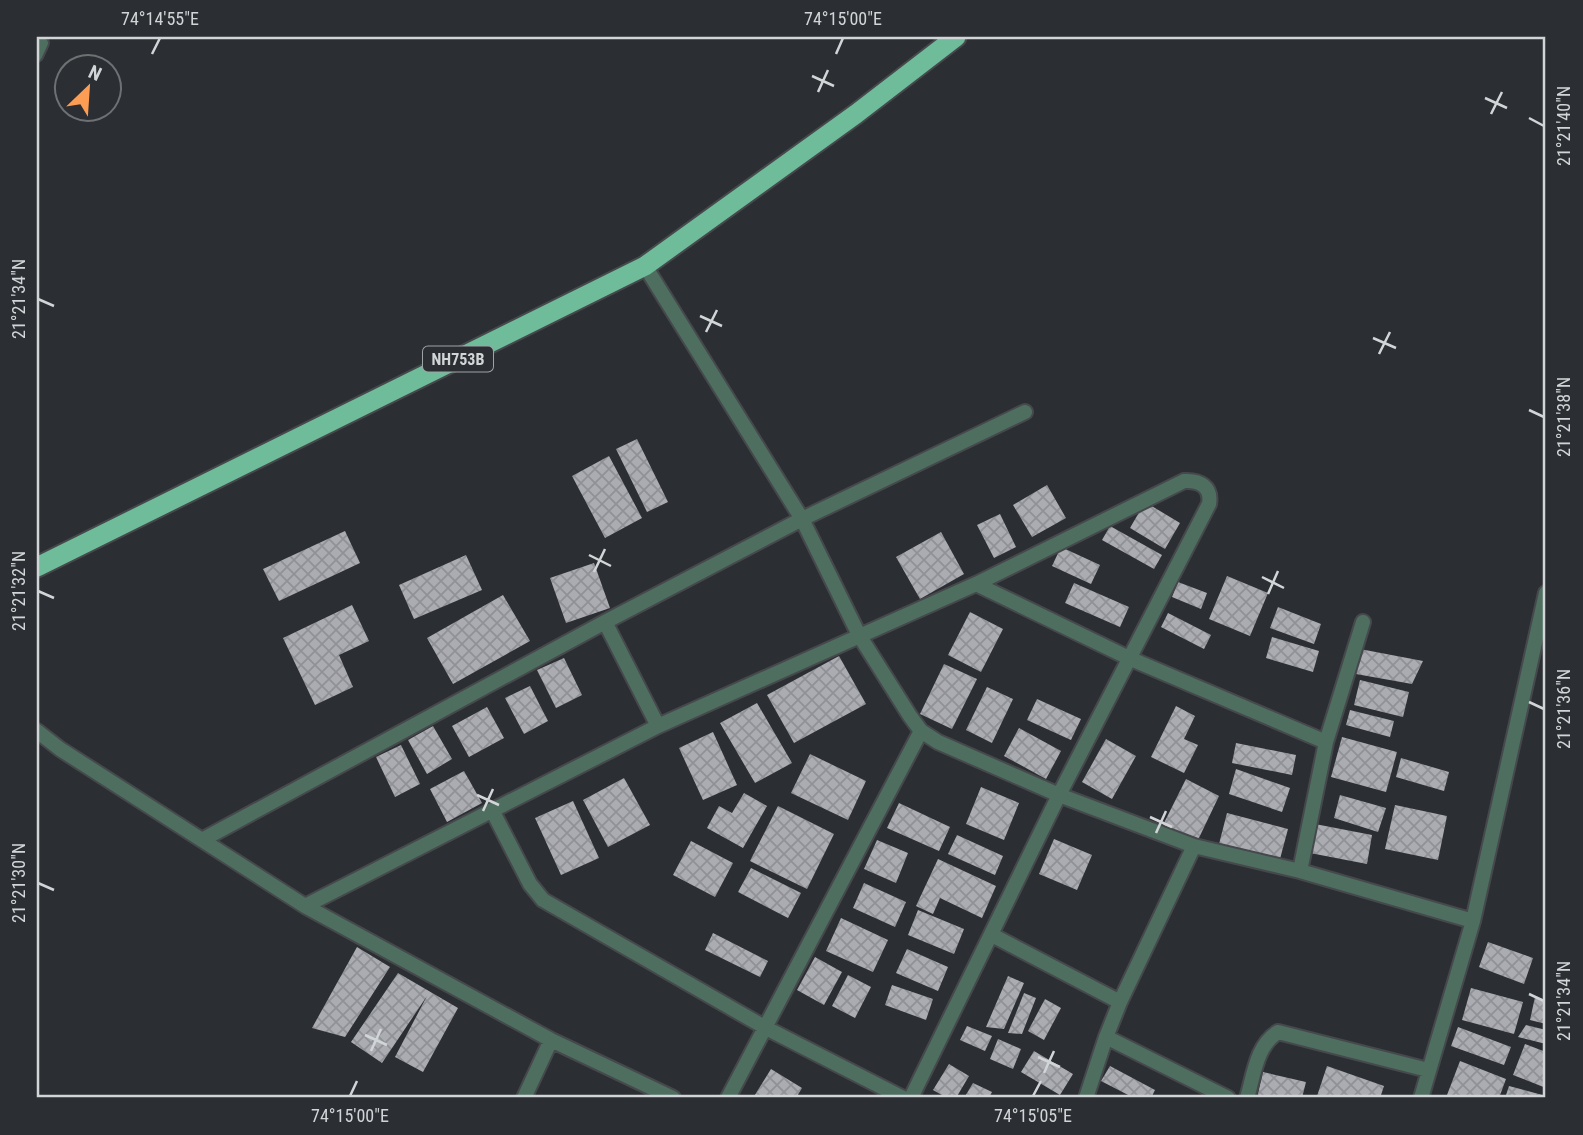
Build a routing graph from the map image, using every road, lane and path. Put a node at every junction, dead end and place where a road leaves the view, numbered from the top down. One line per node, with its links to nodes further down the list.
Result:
1 (956, 37): 4 (highway, NH753B)
2 (43, 43): 3 (lane)
3 (37, 56)
4 (645, 266): 6 (street); 7 (highway, NH753B)
5 (1025, 412): 6 (street)
6 (802, 519): 10 (street); 12 (street)
7 (37, 567)
8 (976, 584): 12 (street); 14 (street); 14 (street)
9 (1546, 593): 13 (street)
10 (605, 622): 15 (street); 21 (street)
11 (1363, 622): 18 (street)
12 (859, 635): 15 (street); 16 (street)
13 (1541, 636): 25 (street)
14 (1131, 659): 18 (street); 19 (street)
15 (658, 726): 20 (street)
16 (921, 730): 19 (street); 28 (street)
17 (37, 731): 21 (street)
18 (1326, 742): 23 (street)
19 (1059, 795): 22 (street); 26 (street)
20 (492, 810): 24 (street); 28 (street)
21 (202, 840): 24 (street)
22 (1194, 846): 23 (street); 27 (street)
23 (1300, 871): 25 (street)
24 (305, 906): 30 (street)
25 (1472, 920): 31 (street)
26 (992, 935): 27 (street); 36 (street)
27 (1120, 1002): 29 (street)
28 (766, 1028): 34 (street); 35 (street)
29 (1106, 1037): 37 (street); 38 (street)
30 (551, 1040): 32 (street); 33 (street)
31 (1428, 1070): 39 (street); 40 (street)
32 (524, 1098)
33 (673, 1098)
34 (728, 1098)
35 (904, 1098)
36 (911, 1098)
37 (1086, 1098)
38 (1228, 1098)
39 (1247, 1098)
40 (1421, 1098)

